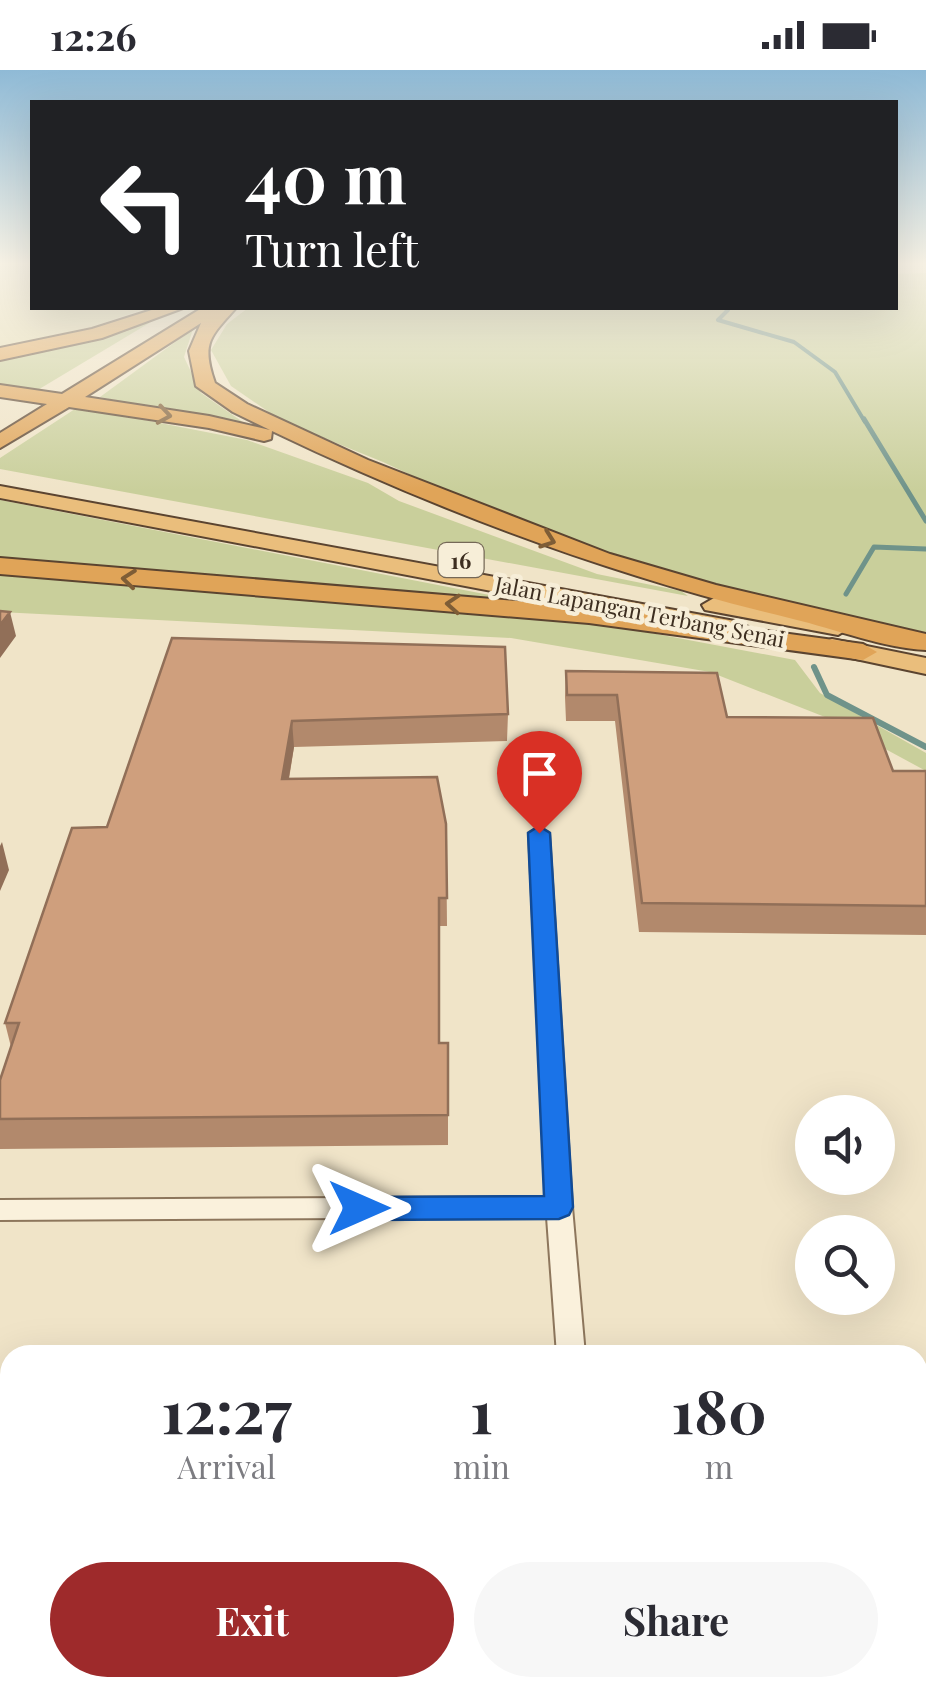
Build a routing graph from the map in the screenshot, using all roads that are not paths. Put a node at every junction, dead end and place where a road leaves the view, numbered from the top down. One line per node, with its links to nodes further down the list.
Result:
1 (73, 339): 5 (highway)
2 (144, 339): 7 (highway)
3 (159, 339): 7 (highway)
4 (200, 339): 10 (highway)
5 (0, 354)
6 (0, 391): 7 (highway)
7 (57, 398): 8 (highway); 9 (highway); 10 (highway, one-way to 10)
8 (0, 425)
9 (0, 442)
10 (360, 464): 14 (highway, one-way to 14)
11 (0, 477): 14 (highway, Jalan Lapangan Terbang Senai / 16)
12 (0, 492): 15 (highway, Jalan Lapangan Terbang Senai / 16)
13 (0, 566): 15 (highway, one-way to 13)
14 (925, 650): 15 (highway, Jalan Lapangan Terbang Senai / 16)
15 (863, 652)
16 (539, 833): 17 (street)
17 (559, 1207): 18 (street); 19 (street)
18 (0, 1210)
19 (570, 1345)

